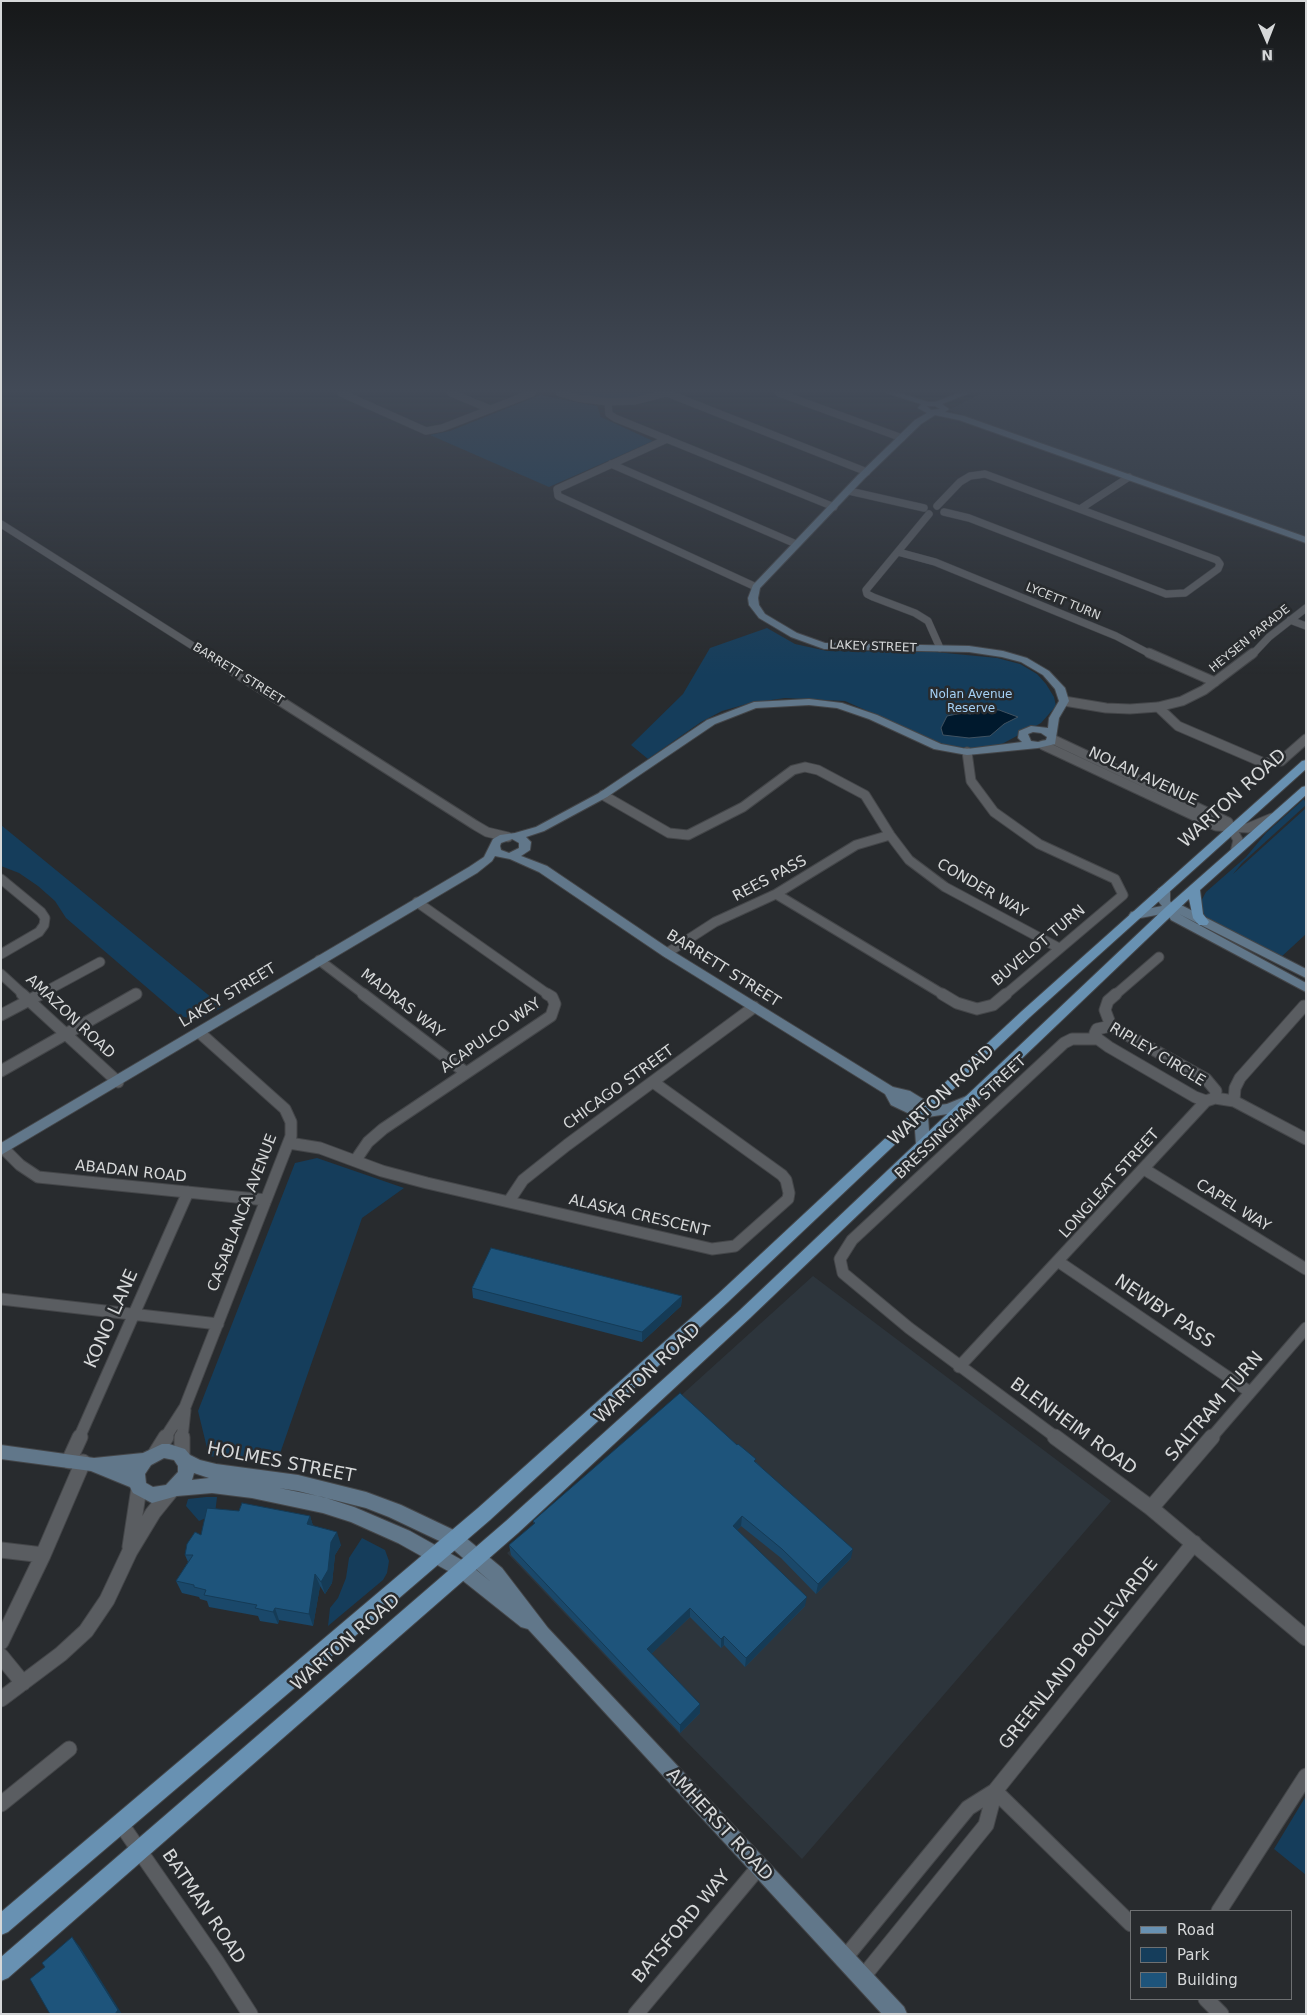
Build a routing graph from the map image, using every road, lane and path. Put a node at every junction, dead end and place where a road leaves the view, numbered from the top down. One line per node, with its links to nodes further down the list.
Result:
1 (561, 487): 19 (street)
2 (664, 487): 17 (street)
3 (785, 487): 11 (street)
4 (853, 487): 9 (street)
5 (955, 487): 10 (street)
6 (1021, 487): 12 (street)
7 (1115, 487): 12 (street)
8 (1157, 487): 16 (street)
9 (849, 491): 11 (street); 13 (street)
10 (937, 506): 13 (street); 14 (street)
11 (834, 507): 17 (street)
12 (1080, 509): 14 (street)
13 (926, 511): 14 (street); 18 (street)
14 (944, 512)
15 (1, 524): 38 (street, BARRETT STREET)
16 (1306, 540)
17 (796, 544): 19 (street)
18 (898, 552): 23 (street); 24 (street, LYCETT TURN)
19 (756, 587): 23 (street, LAKEY STREET)
20 (1306, 608): 21 (street, HEYSEN PARADE)
21 (1290, 620): 22 (street); 24 (street, HEYSEN PARADE)
22 (1306, 626)
23 (940, 648): 25 (street, LAKEY STREET)
24 (1215, 682): 26 (street, HEYSEN PARADE)
25 (1064, 701): 26 (street, HEYSEN PARADE); 27 (street)
26 (1158, 707): 30 (street)
27 (1054, 718): 28 (street, LAKEY STREET); 31 (street)
28 (1034, 728): 29 (street, LAKEY STREET); 31 (street)
29 (1022, 735): 31 (street); 32 (street, LAKEY STREET)
30 (1306, 739)
31 (1045, 741): 32 (street, LAKEY STREET); 39 (street, NOLAN AVENUE)
32 (1008, 746): 33 (street, LAKEY STREET)
33 (967, 752): 36 (street, LAKEY STREET); 57 (street, BUVELOT TURN)
34 (1306, 763): 39 (main road, WARTON ROAD)
35 (1306, 789): 37 (main road, WARTON ROAD)
36 (603, 794): 40 (street, LAKEY STREET); 41 (street, CONDER WAY)
37 (1273, 818): 39 (street); 45 (main road, WARTON ROAD)
38 (475, 825): 42 (street, BARRETT STREET); 43 (street, BARRETT STREET)
39 (1232, 828): 45 (street); 50 (main road, WARTON ROAD)
40 (540, 829): 42 (street, LAKEY STREET); 44 (street, LAKEY STREET)
41 (890, 835): 52 (street, REES PASS); 57 (street, CONDER WAY)
42 (512, 837): 43 (street, LAKEY STREET); 44 (street)
43 (494, 846): 46 (street); 48 (street, LAKEY STREET)
44 (525, 847): 46 (street, LAKEY STREET); 47 (street, BARRETT STREET)
45 (1235, 852): 51 (main road, WARTON ROAD)
46 (510, 856): 47 (street, BARRETT STREET); 48 (street, LAKEY STREET)
47 (542, 869): 58 (street, BARRETT STREET)
48 (473, 870): 53 (street, LAKEY STREET)
49 (1, 879): 59 (street)
50 (1164, 889): 54 (street); 55 (main road, WARTON ROAD)
51 (1194, 889): 54 (main road, WARTON ROAD); 56 (main road)
52 (776, 894): 57 (street, BUVELOT TURN); 58 (street, REES PASS)
53 (417, 902): 61 (street, LAKEY STREET); 76 (street, ACAPULCO WAY)
54 (1170, 910): 55 (street); 56 (street); 65 (street); 80 (main road, WARTON ROAD)
55 (1135, 915): 82 (main road, WARTON ROAD)
56 (1203, 922): 64 (street)
57 (1059, 948)
58 (667, 953): 69 (street, BARRETT STREET)
59 (1, 954)
60 (1159, 957): 71 (street)
61 (319, 960): 72 (street, LAKEY STREET); 76 (street, MADRAS WAY)
62 (100, 962): 67 (street)
63 (1, 974): 67 (street, AMAZON ROAD)
64 (1306, 974)
65 (1306, 988)
66 (136, 994): 73 (street)
67 (30, 1000): 70 (street); 73 (street, AMAZON ROAD)
68 (1304, 1006): 81 (street)
69 (754, 1007): 78 (street, CHICAGO STREET); 82 (street, BARRETT STREET)
70 (1, 1015)
71 (1111, 1026): 74 (street, RIPLEY CIRCLE); 79 (street, RIPLEY CIRCLE)
72 (200, 1033): 77 (street, LAKEY STREET); 84 (street, CASABLANCA AVENUE)
73 (66, 1034): 75 (street); 77 (street, AMAZON ROAD)
74 (1098, 1039): 79 (street, RIPLEY CIRCLE); 92 (street, BRESSINGHAM STREET)
75 (1, 1071)
76 (466, 1072): 87 (street, ACAPULCO WAY)
77 (118, 1082): 86 (street, LAKEY STREET)
78 (653, 1082): 91 (street, CHICAGO STREET); 91 (street, ALASKA CRESCENT)
79 (1211, 1099): 81 (street); 88 (street, LONGLEAT STREET)
80 (969, 1100): 82 (street); 85 (main road, WARTON ROAD)
81 (1234, 1100): 83 (street)
82 (920, 1113): 85 (street); 109 (main road, WARTON ROAD)
83 (1306, 1139)
84 (289, 1143): 87 (street, ALASKA CRESCENT); 90 (street, CASABLANCA AVENUE)
85 (923, 1144): 115 (main road, WARTON ROAD)
86 (3, 1150): 89 (street, ABADAN ROAD)
87 (356, 1161): 91 (street, ALASKA CRESCENT)
88 (1144, 1169): 93 (street, LONGLEAT STREET); 94 (street, CAPEL WAY)
89 (188, 1192): 90 (street, ABADAN ROAD); 96 (street, KONO LANE)
90 (266, 1200): 97 (street, CASABLANCA AVENUE)
91 (509, 1201)
92 (852, 1240): 99 (street, BLENHEIM ROAD)
93 (1059, 1262): 99 (street, LONGLEAT STREET); 100 (street, NEWBY PASS)
94 (1306, 1269)
95 (1, 1299): 96 (street)
96 (135, 1314): 97 (street); 105 (street, KONO LANE)
97 (218, 1324): 101 (street, CASABLANCA AVENUE)
98 (1306, 1328): 100 (street, SALTRAM TURN)
99 (959, 1367): 108 (street, BLENHEIM ROAD)
100 (1250, 1392): 108 (street, SALTRAM TURN)
101 (185, 1407): 103 (street, CASABLANCA AVENUE); 104 (street, CASABLANCA AVENUE)
102 (1, 1452): 105 (street, HOLMES STREET)
103 (151, 1457): 104 (street, HOLMES STREET); 105 (street, HOLMES STREET); 106 (street)
104 (183, 1458): 107 (street, HOLMES STREET); 109 (street, HOLMES STREET)
105 (81, 1462): 106 (street, HOLMES STREET); 114 (street, KONO LANE)
106 (138, 1485): 107 (street, HOLMES STREET); 112 (street)
107 (172, 1490): 112 (street); 113 (street, HOLMES STREET)
108 (1151, 1508): 110 (street, BLENHEIM ROAD)
109 (454, 1539): 113 (main road, WARTON ROAD); 115 (street, AMHERST ROAD)
110 (1194, 1542): 118 (street, BLENHEIM ROAD); 125 (street, GREENLAND BOULEVARDE)
111 (1, 1550): 114 (street)
112 (130, 1551): 121 (street)
113 (436, 1554): 116 (street, AMHERST ROAD); 127 (main road, WARTON ROAD)
114 (43, 1555): 119 (street, KONO LANE)
115 (478, 1558): 116 (main road, WARTON ROAD); 117 (street, AMHERST ROAD)
116 (463, 1570): 117 (street, AMHERST ROAD); 128 (main road, WARTON ROAD)
117 (542, 1634): 129 (street, AMHERST ROAD)
118 (1306, 1638)
119 (1, 1642)
120 (1, 1656): 121 (street)
121 (23, 1683): 122 (street)
122 (1, 1699)
123 (69, 1749): 126 (street)
124 (1306, 1776): 130 (street)
125 (996, 1791): 131 (street); 133 (street, GREENLAND BOULEVARDE); 135 (street, GREENLAND BOULEVARDE)
126 (1, 1804)
127 (122, 1824): 128 (street, BATMAN ROAD); 132 (main road, WARTON ROAD)
128 (140, 1850): 134 (main road, WARTON ROAD); 137 (street, BATMAN ROAD)
129 (759, 1867): 133 (street, AMHERST ROAD); 138 (street, BATSFORD WAY)
130 (1220, 1910)
131 (1130, 1923)
132 (1, 1925)
133 (844, 1959): 135 (street, AMHERST ROAD)
134 (1, 1971)
135 (862, 1978): 139 (street, AMHERST ROAD)
136 (1207, 2000): 140 (street)
137 (250, 2014)
138 (636, 2014)
139 (897, 2014)
140 (1221, 2014)

